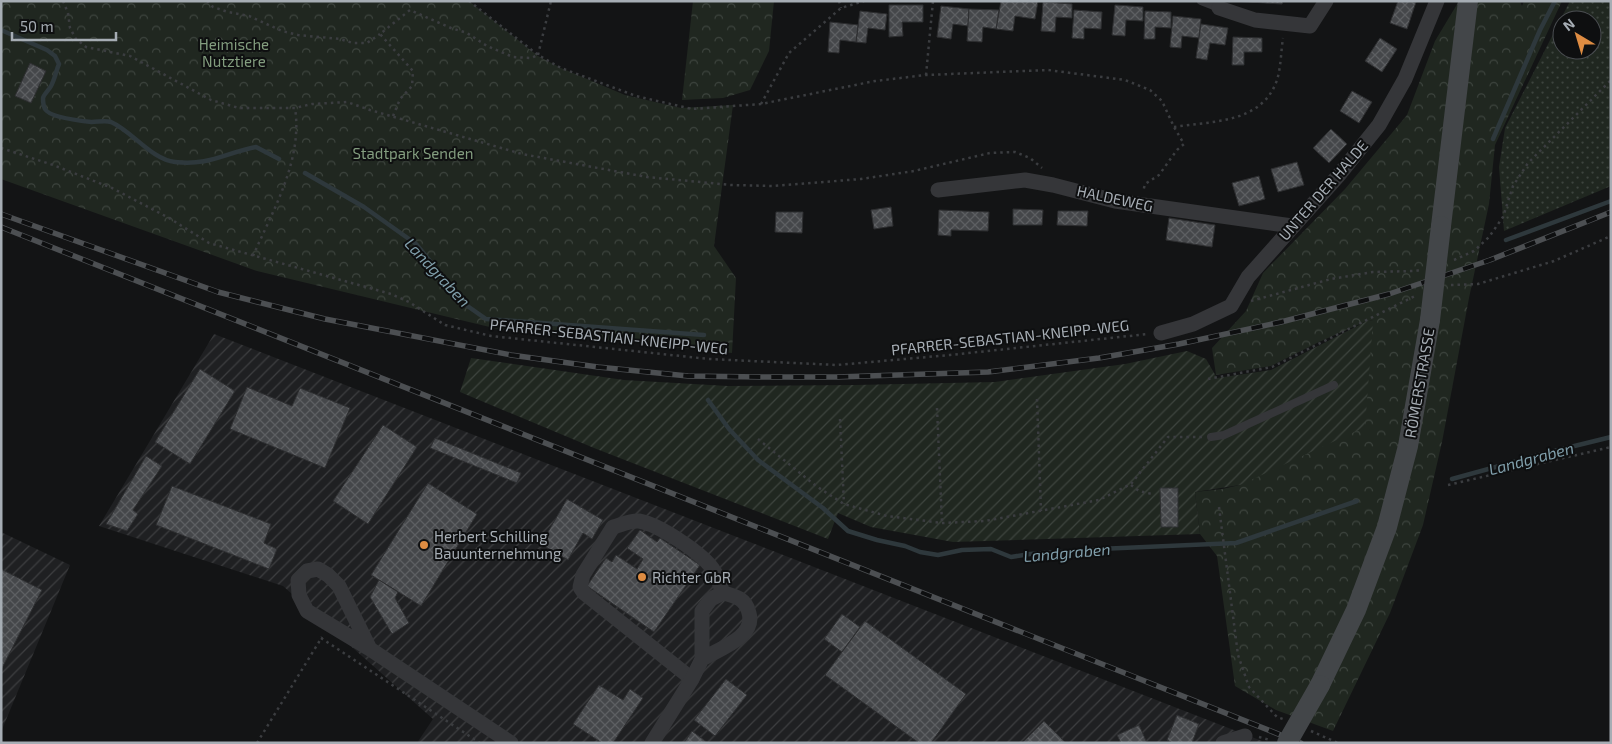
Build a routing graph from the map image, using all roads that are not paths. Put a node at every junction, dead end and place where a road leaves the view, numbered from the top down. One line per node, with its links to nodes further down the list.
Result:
1 (1201, 1): 5 (lane)
2 (1326, 1): 5 (street)
3 (1437, 1): 7 (street, UNTER DER HALDE)
4 (1468, 1): 19 (main road, RÖMERSTRASSE, bridge)
5 (1219, 8)
6 (938, 190): 7 (street, HALDEWEG)
7 (1292, 226): 8 (street, UNTER DER HALDE)
8 (1161, 333)
9 (1334, 385): 10 (lane)
10 (1211, 436)
11 (723, 592): 13 (street); 13 (street); 14 (street)
12 (370, 649): 12 (street); 16 (street)
13 (702, 658): 14 (street)
14 (692, 679): 17 (street)
15 (1245, 736): 18 (street)
16 (511, 743)
17 (652, 743)
18 (1223, 743)
19 (1287, 743)

